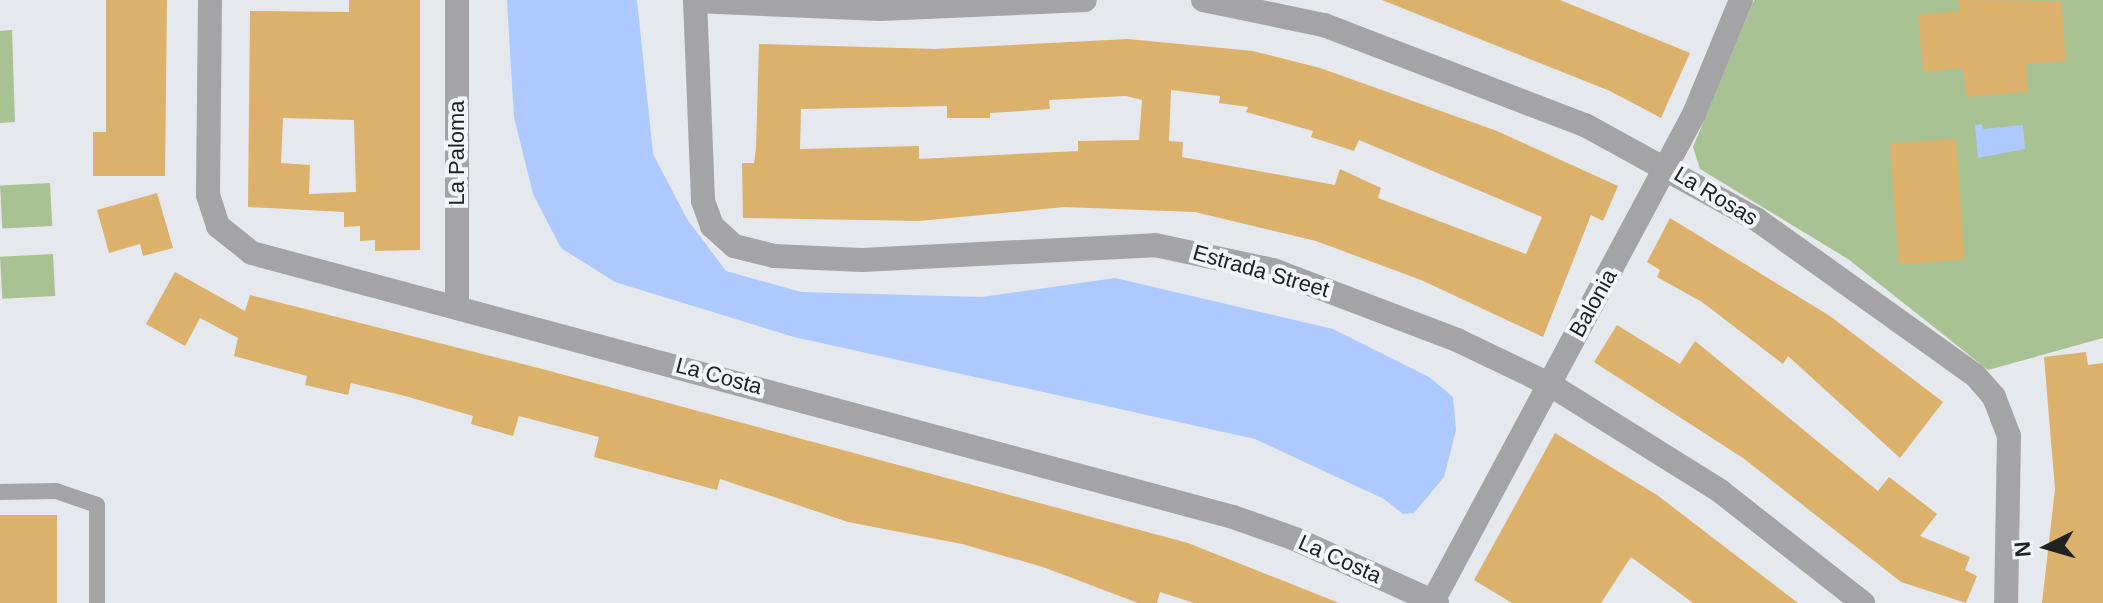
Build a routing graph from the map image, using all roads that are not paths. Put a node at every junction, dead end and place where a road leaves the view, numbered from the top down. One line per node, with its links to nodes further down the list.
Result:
1 (210, 0): 8 (street, La Costa)
2 (457, 0): 8 (street, La Paloma)
3 (695, 0): 4 (street); 9 (street, Estrada Street)
4 (1085, 0)
5 (1203, 0): 7 (street, La Rosas)
6 (1741, 0): 7 (street, Balonia)
7 (1667, 167): 9 (street, Balonia); 14 (street, La Rosas)
8 (457, 306): 11 (street, La Costa)
9 (1549, 384): 11 (street, Balonia); 13 (street, Estrada Street)
10 (0, 492): 12 (lane)
11 (1435, 602)
12 (97, 603)
13 (1863, 603)
14 (2006, 603)

